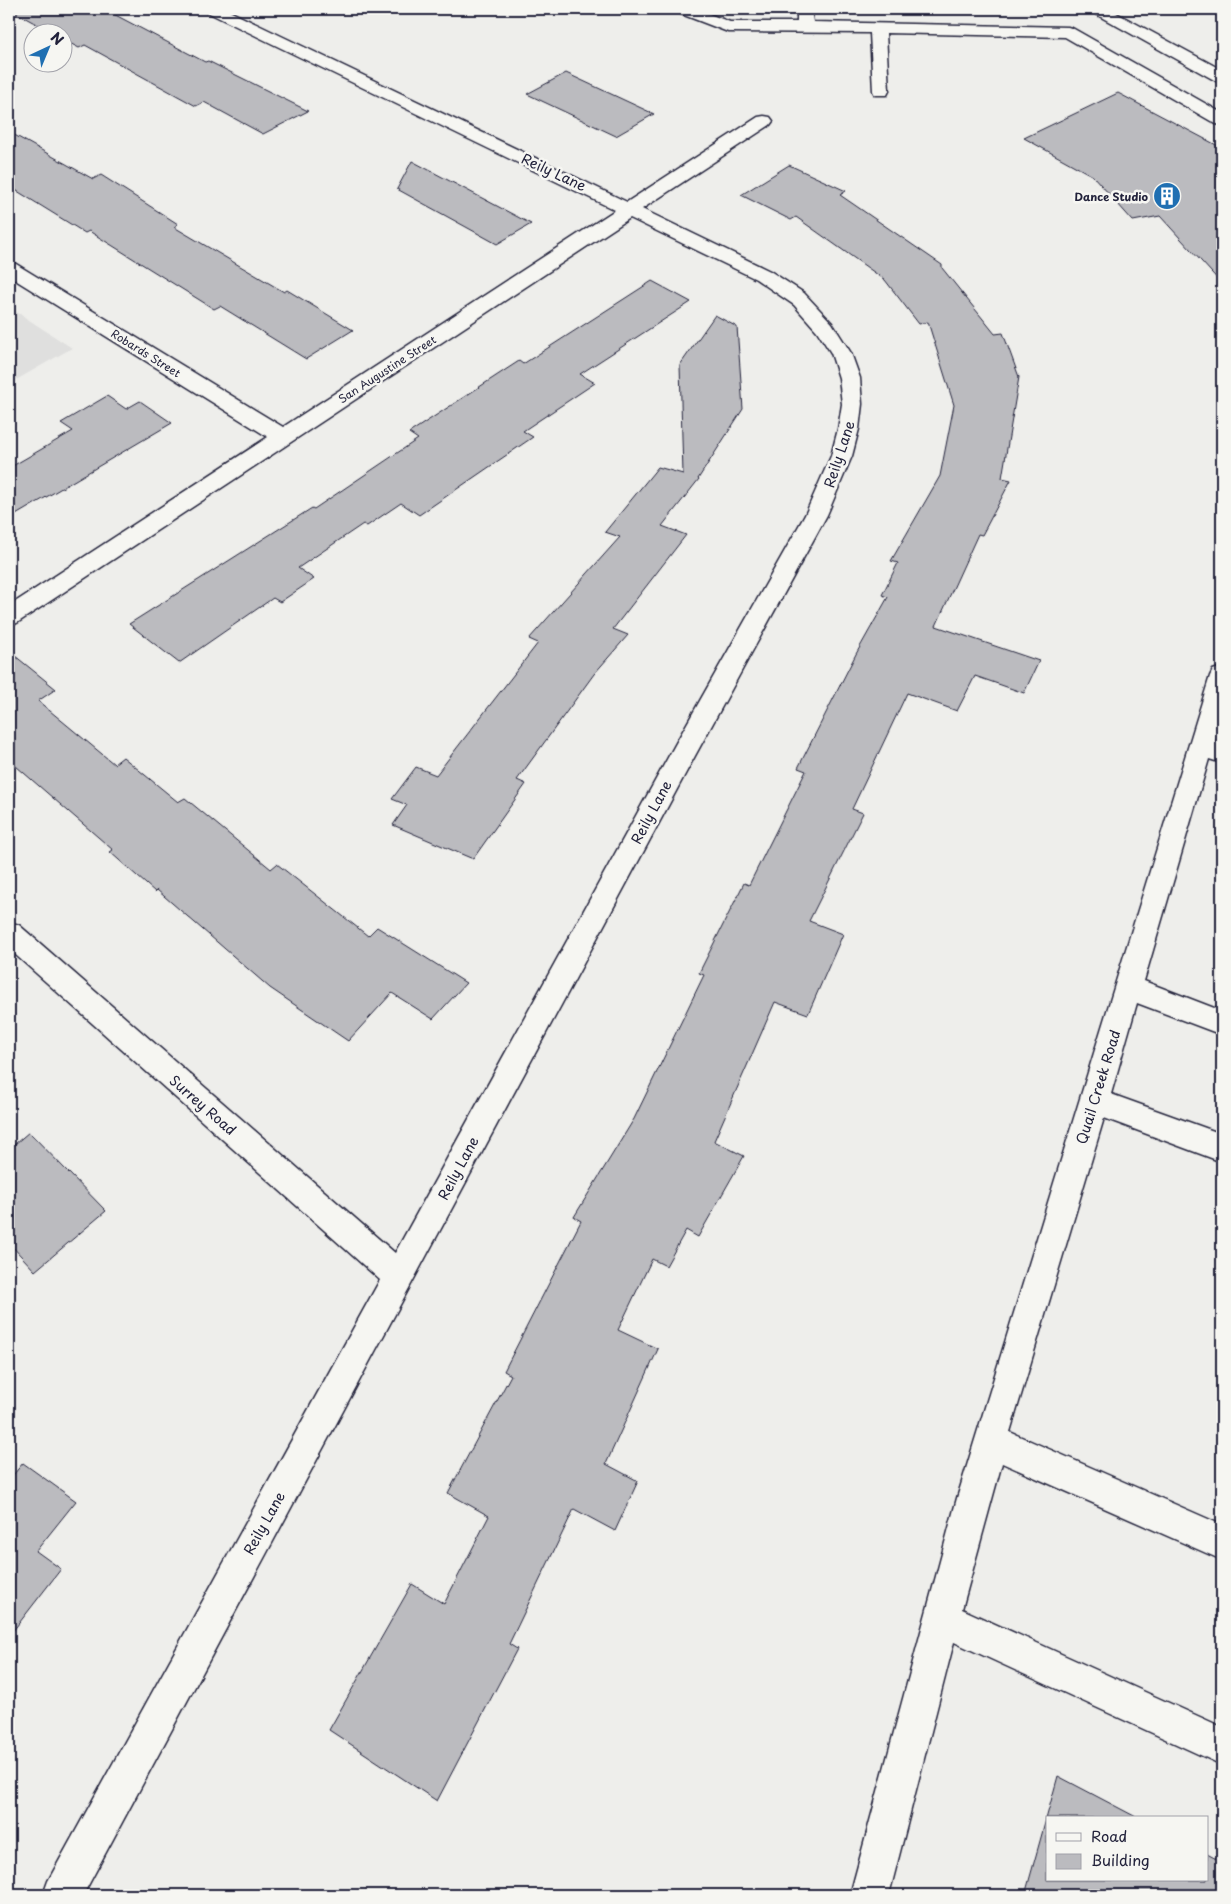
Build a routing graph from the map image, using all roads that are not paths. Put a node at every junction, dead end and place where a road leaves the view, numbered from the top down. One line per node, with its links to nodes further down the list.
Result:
1 (212, 9): 14 (street, Reily Lane)
2 (682, 9): 6 (street)
3 (789, 9): 6 (street)
4 (804, 9): 6 (street)
5 (1098, 9): 8 (street)
6 (799, 27): 7 (street)
7 (878, 28): 9 (street); 11 (street)
8 (1134, 28): 9 (street); 10 (street)
9 (1091, 45): 12 (street)
10 (1222, 77)
11 (881, 91)
12 (1222, 120)
13 (764, 121): 14 (street, San Augustine Street)
14 (630, 209): 16 (street, San Augustine Street); 25 (street, Reily Lane)
15 (9, 268): 16 (street, Robards Street)
16 (283, 437): 17 (street, San Augustine Street)
17 (9, 617)
18 (1222, 676): 19 (street, Quail Creek Road)
19 (1212, 751): 21 (street, Quail Creek Road)
20 (9, 933): 25 (street, Surrey Road)
21 (1128, 987): 22 (street); 23 (street, Quail Creek Road)
22 (1222, 1023)
23 (1094, 1101): 24 (street); 26 (street, Quail Creek Road)
24 (1222, 1148)
25 (398, 1278): 30 (street, Reily Lane)
26 (991, 1441): 27 (street); 28 (street, Quail Creek Road)
27 (1222, 1543)
28 (942, 1618): 29 (street); 31 (street, Quail Creek Road)
29 (1222, 1746)
30 (62, 1895)
31 (869, 1895)

